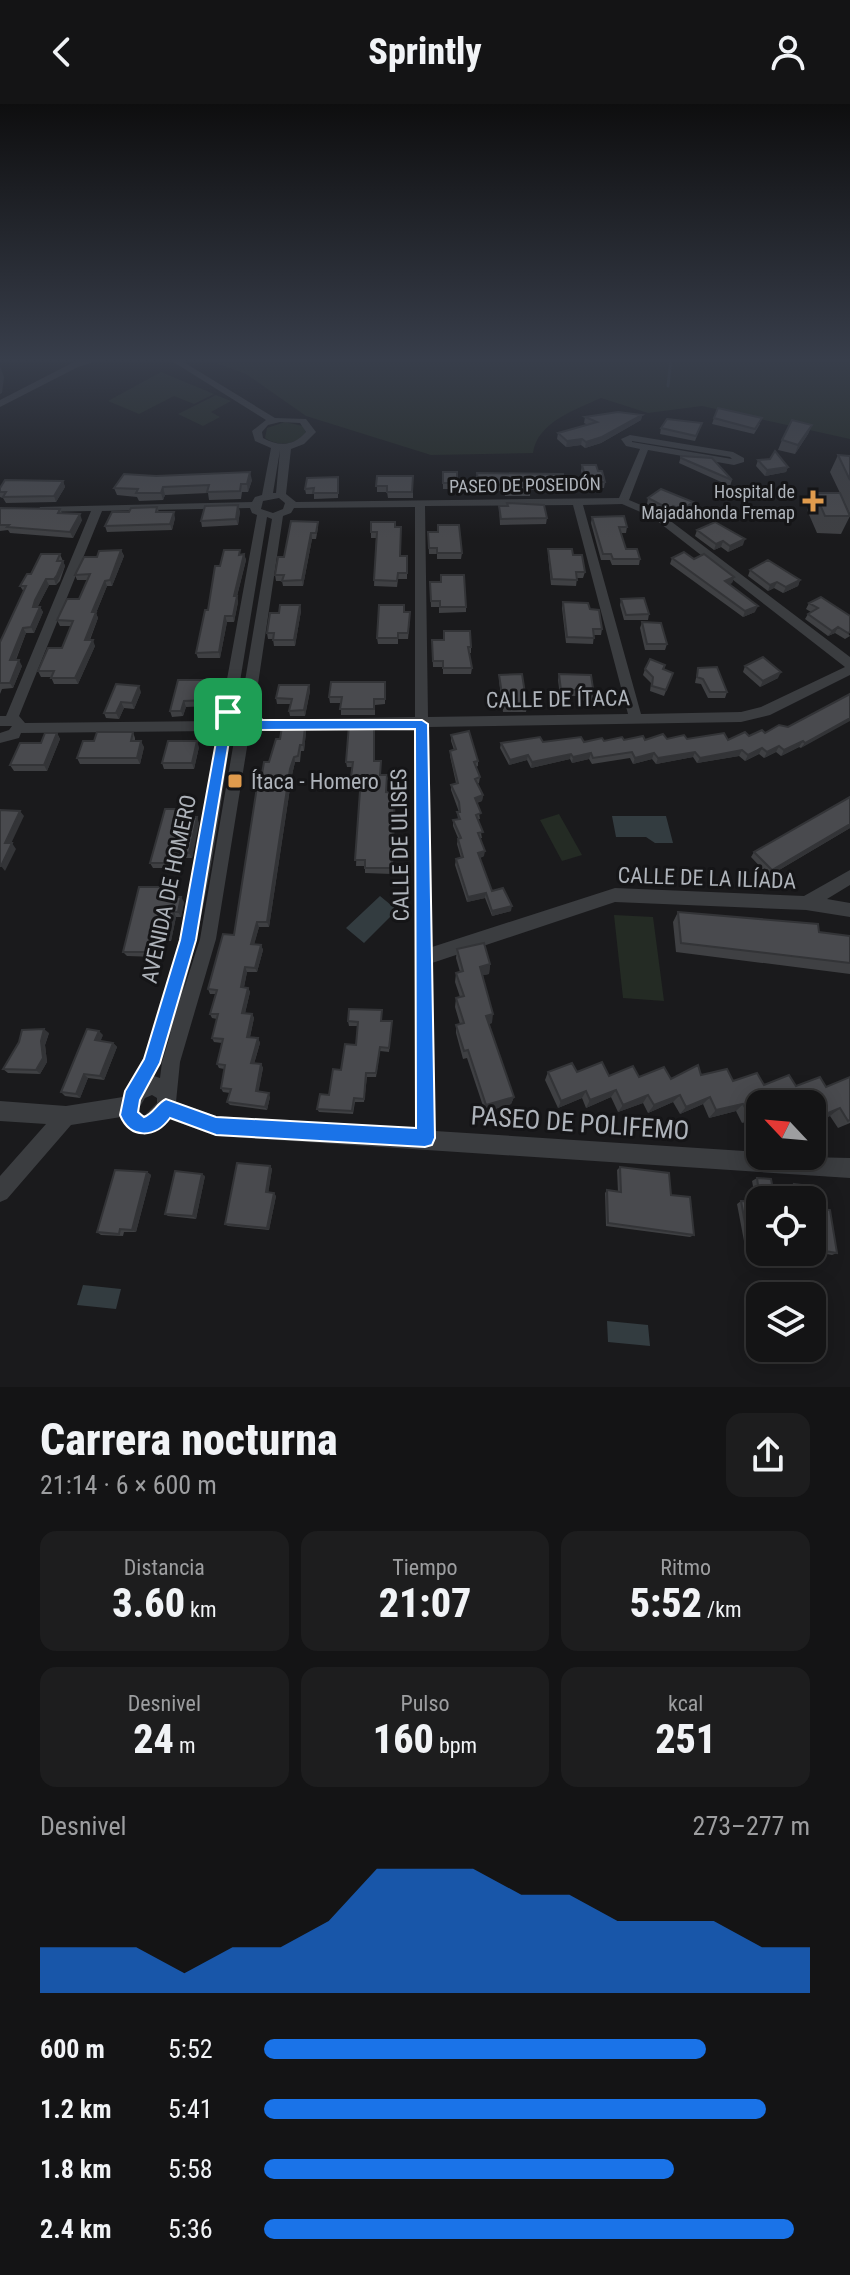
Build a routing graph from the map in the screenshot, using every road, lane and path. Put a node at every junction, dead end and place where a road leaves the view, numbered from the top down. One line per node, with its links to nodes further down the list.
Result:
1 (269, 418): 2 (street)
2 (272, 420): 3 (street); 3 (street)
3 (282, 446): 5 (street); 6 (street)
4 (645, 447): 4 (street); 7 (street)
5 (281, 495): 6 (street); 10 (street)
6 (267, 496): 13 (street)
7 (623, 501): 8 (street, PASEO DE POSEIDÓN); 15 (street, PASEO DE POSEIDÓN)
8 (577, 502): 9 (street, PASEO DE POSEIDÓN); 18 (street)
9 (420, 504): 10 (street, PASEO DE POSEIDÓN); 20 (street, CALLE DE ULISES)
10 (291, 505): 14 (street)
11 (98, 508): 12 (street); 13 (street); 19 (street)
12 (28, 509)
13 (259, 510): 14 (street); 17 (street)
14 (278, 515): 16 (street)
15 (850, 667): 18 (street, CALLE DE ÍTACA)
16 (247, 711): 17 (street); 21 (street)
17 (228, 712): 22 (street)
18 (636, 719): 20 (street, CALLE DE ÍTACA)
19 (10, 723): 22 (street); 23 (street)
20 (422, 724): 21 (street, CALLE DE ÍTACA); 27 (street, CALLE DE ULISES)
21 (257, 725): 22 (street)
22 (226, 736): 28 (street, AVENIDA DE HOMERO); 29 (street, AVENIDA DE HOMERO)
23 (0, 739)
24 (850, 877): 25 (street, CALLE DE LA ILÍADA)
25 (806, 903): 26 (street, CALLE DE LA ILÍADA); 27 (street, CALLE DE LA ILÍADA)
26 (850, 910)
27 (424, 958): 32 (street, CALLE DE ULISES)
28 (133, 1099): 29 (street); 29 (street); 31 (street)
29 (166, 1100): 32 (street, PASEO DE POLIFEMO)
30 (0, 1111): 31 (street)
31 (66, 1116): 34 (street)
32 (425, 1138): 33 (street, PASEO DE POLIFEMO)
33 (850, 1168)
34 (0, 1192)

